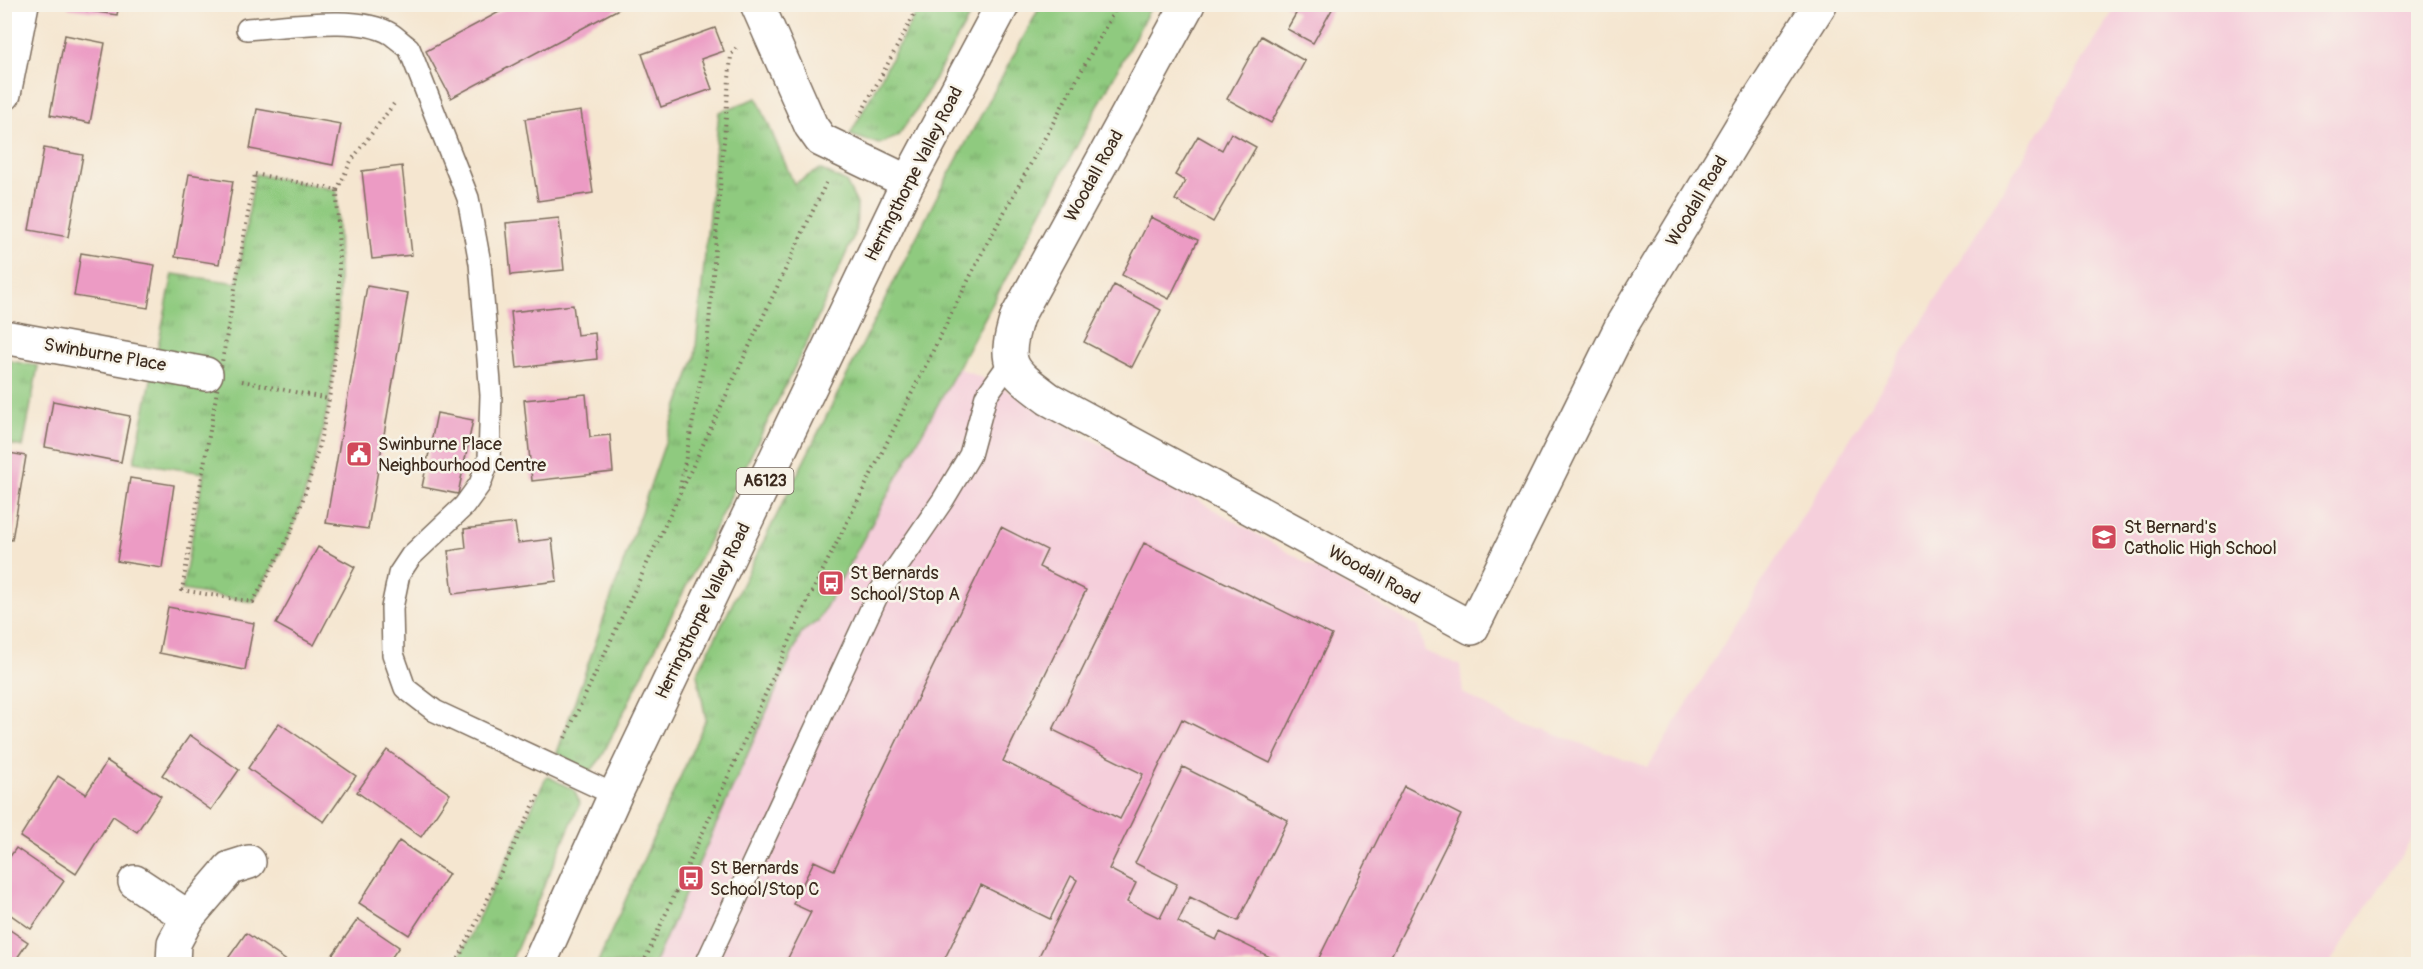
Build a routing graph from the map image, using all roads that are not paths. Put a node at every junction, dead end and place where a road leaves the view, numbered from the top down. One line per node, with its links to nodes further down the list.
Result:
1 (22, 4): 7 (street)
2 (1004, 4): 8 (street, Herringthorpe Valley Road / A6123)
3 (1188, 4): 10 (street, Woodall Road)
4 (1820, 4): 10 (street, Woodall Road)
5 (763, 7): 8 (street)
6 (247, 29): 12 (lane)
7 (4, 94)
8 (908, 182): 12 (street, Herringthorpe Valley Road / A6123)
9 (4, 337): 11 (street, Swinburne Place)
10 (1011, 361): 18 (lane)
11 (220, 377)
12 (615, 795): 17 (street, Herringthorpe Valley Road / A6123)
13 (249, 862): 15 (street)
14 (135, 882): 15 (street)
15 (188, 917): 16 (street)
16 (172, 964)
17 (539, 964)
18 (706, 964)

